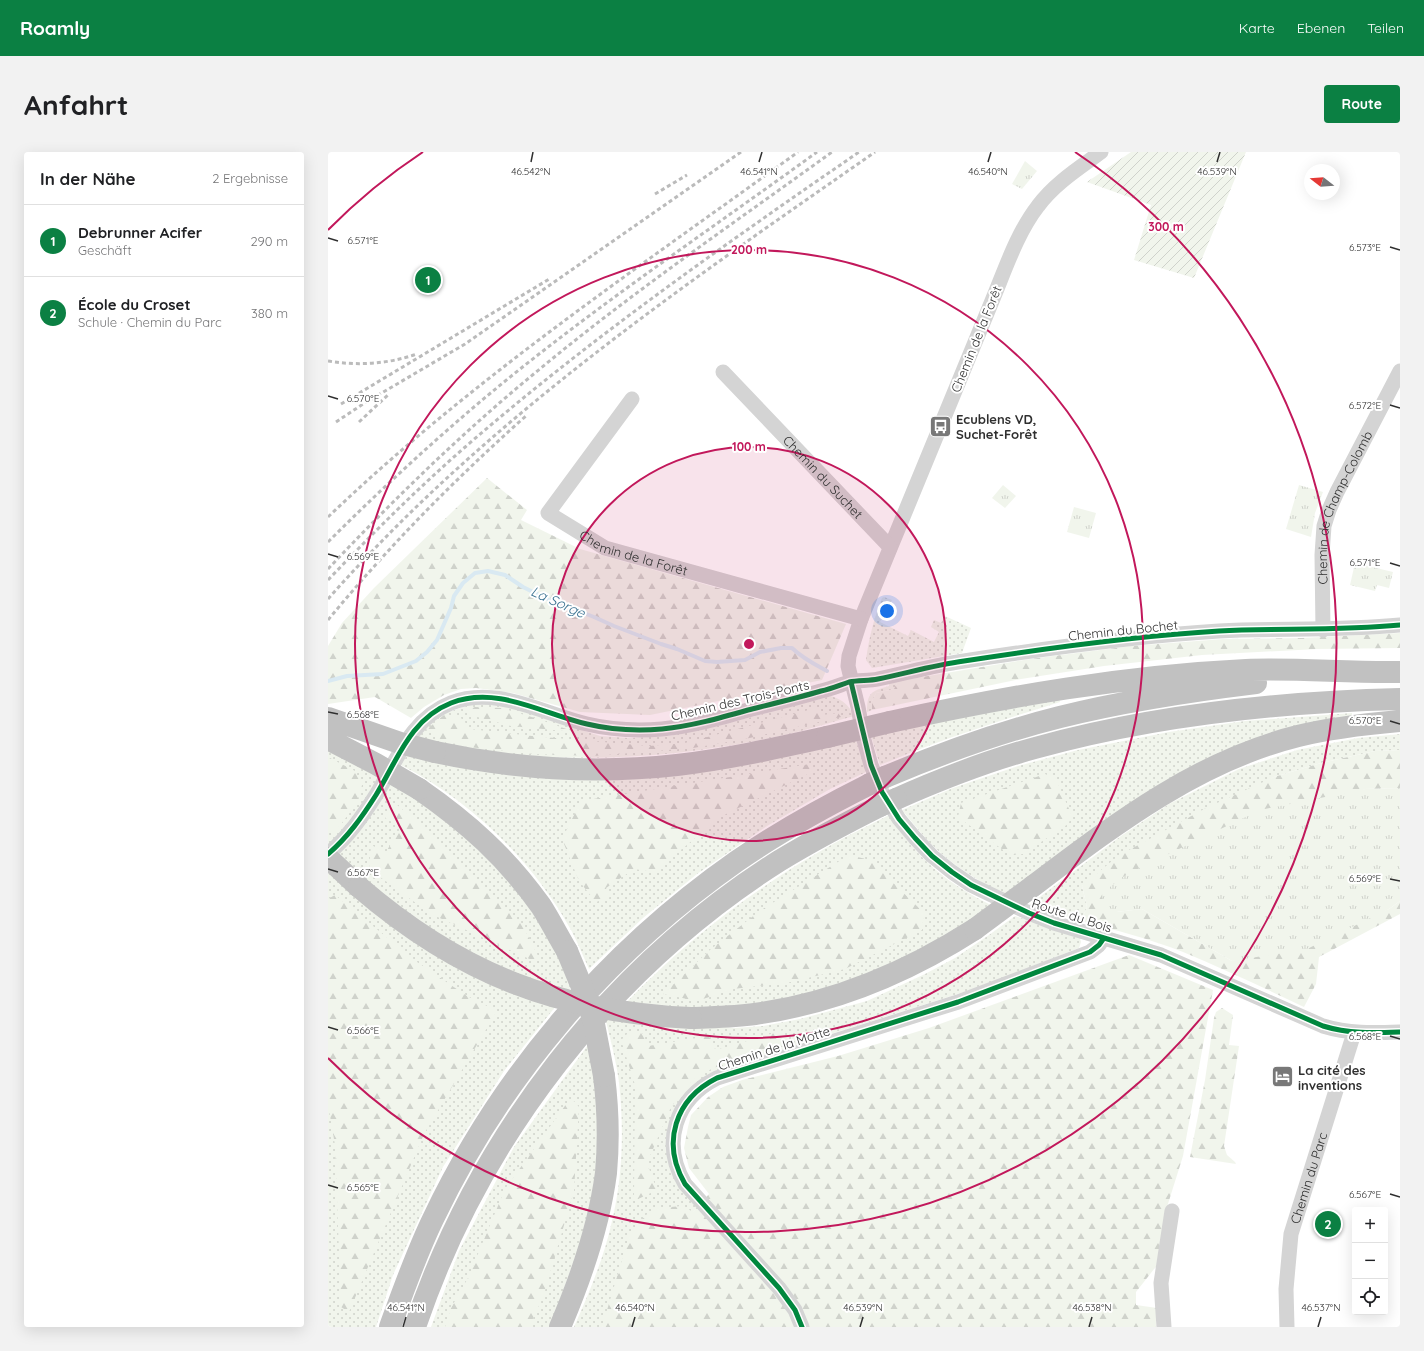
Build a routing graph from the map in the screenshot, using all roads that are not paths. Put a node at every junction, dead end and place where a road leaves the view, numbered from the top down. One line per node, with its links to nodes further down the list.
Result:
1 (1101, 152): 5 (street, Chemin de la Forêt)
2 (1400, 371): 8 (street, Chemin de Champ-Colomb)
3 (723, 372): 5 (street, Chemin du Suchet)
4 (632, 399): 6 (street, Chemin de la Forêt)
5 (890, 547): 6 (street, Chemin de la Forêt)
6 (861, 619): 10 (street, Chemin de la Forêt)
7 (1400, 625): 8 (street, Chemin du Bochet)
8 (1323, 630): 10 (street, Chemin du Bochet)
9 (1389, 672): 12 (highway, bridge); 21 (highway)
10 (851, 682): 15 (street, Chemin des Trois-Ponts); 17 (street, Route du Bois)
11 (1400, 699): 22 (highway)
12 (328, 718)
13 (1400, 721): 16 (highway, bridge)
14 (328, 739): 23 (highway, bridge)
15 (328, 854)
16 (328, 858)
17 (1104, 938): 19 (street, Route du Bois); 24 (street, Chemin de la Motte)
18 (1400, 1032): 19 (street, Route du Bois)
19 (1354, 1033): 26 (street, Chemin du Parc)
20 (1172, 1211): 25 (street)
21 (390, 1327)
22 (415, 1327)
23 (560, 1327)
24 (802, 1327)
25 (1164, 1327)
26 (1287, 1327)

